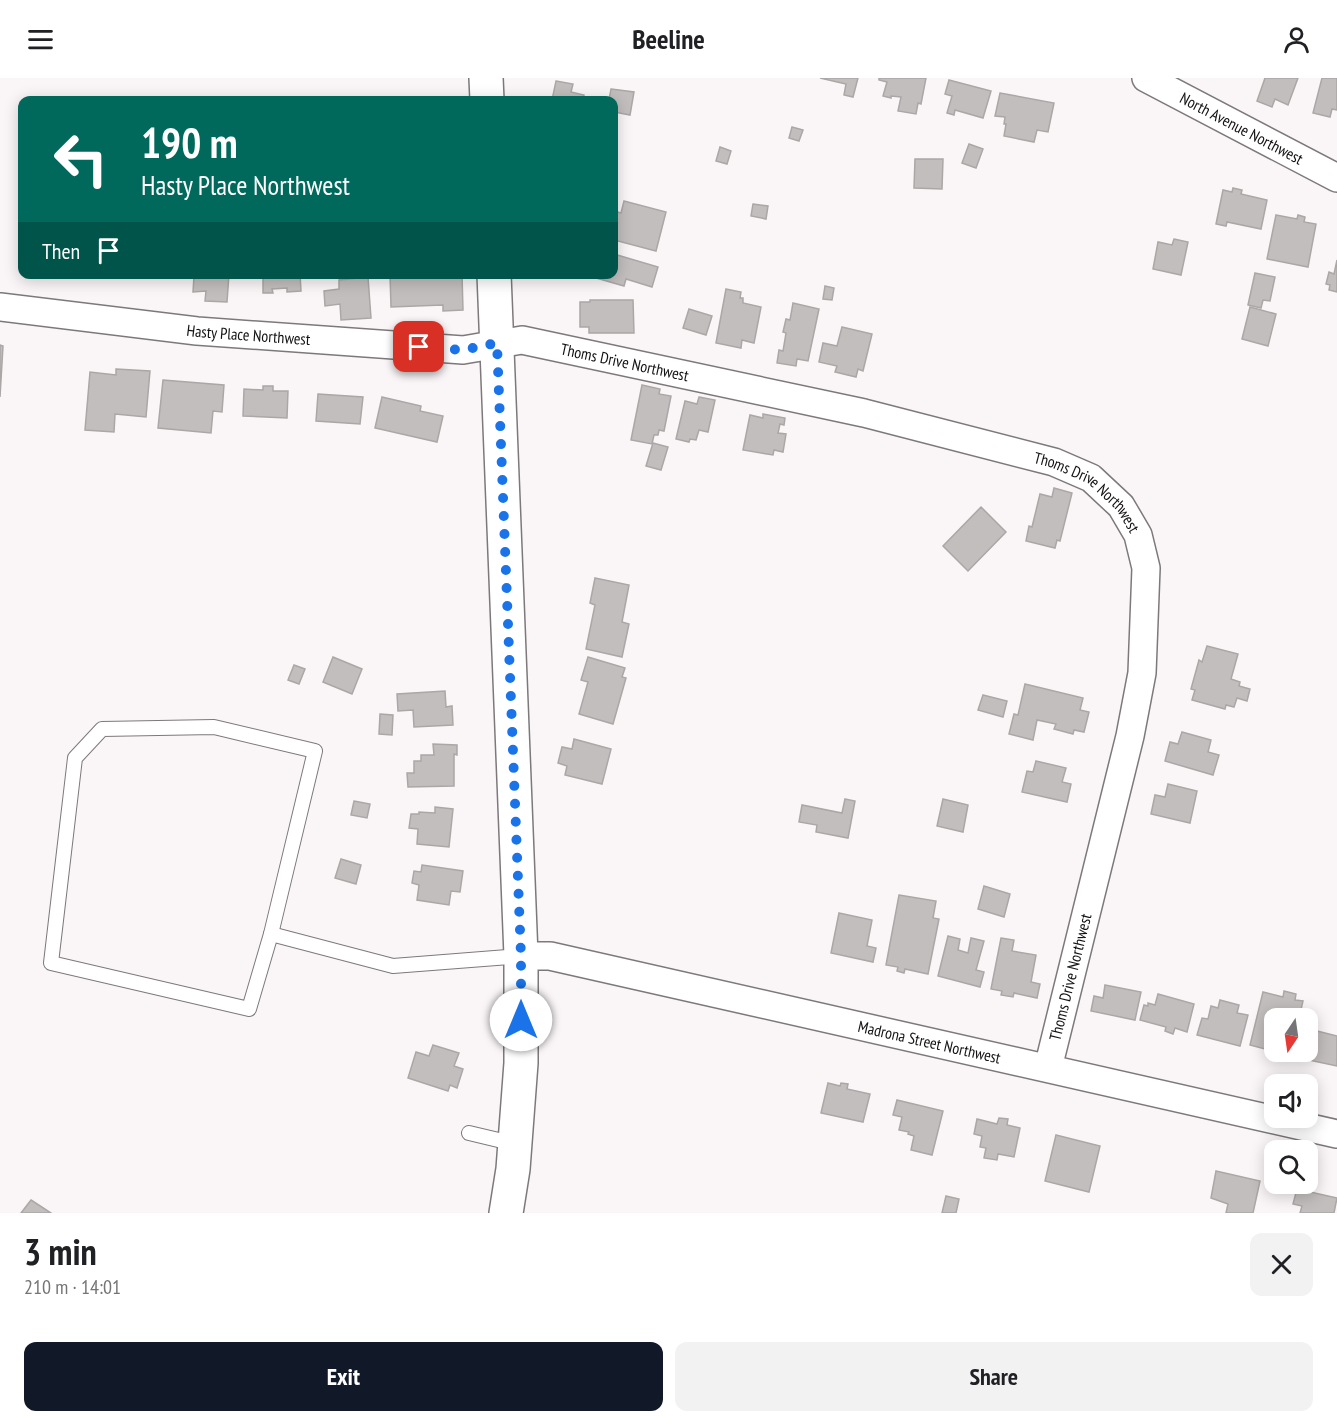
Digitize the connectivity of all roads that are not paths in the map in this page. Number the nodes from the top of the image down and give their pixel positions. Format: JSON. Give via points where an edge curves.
{"nodes":[{"id":1,"x":486,"y":78,"type":"edge"},
{"id":2,"x":1146,"y":78,"type":"edge"},
{"id":3,"x":487,"y":96,"type":"edge"},
{"id":4,"x":1337,"y":178,"type":"edge"},
{"id":5,"x":494,"y":279,"type":"edge"},
{"id":6,"x":0,"y":307,"type":"edge"},
{"id":7,"x":497,"y":343,"type":"junction"},
{"id":8,"x":271,"y":934,"type":"junction"},
{"id":9,"x":521,"y":956,"type":"junction"},
{"id":10,"x":1048,"y":1068,"type":"junction"},
{"id":11,"x":469,"y":1133,"type":"dead end"},
{"id":12,"x":1337,"y":1134,"type":"edge"},
{"id":13,"x":515,"y":1144,"type":"junction"},
{"id":14,"x":506,"y":1213,"type":"edge"}],
"edges":[{"from":1,"to":3,"type":"street"},
{"from":2,"to":4,"type":"street","name":"North Avenue Northwest"},
{"from":5,"to":7,"type":"street"},
{"from":6,"to":7,"type":"street","name":"Hasty Place Northwest","via":[[197,331],[463,350]]},
{"from":7,"to":9,"type":"street"},
{"from":7,"to":10,"type":"street","name":"Thoms Drive Northwest","via":[[522,340],[556,347],[864,413],[1054,462],[1091,478],[1121,506],[1138,535],[1146,568],[1142,673]]},
{"from":8,"to":8,"type":"lane","via":[[315,752],[214,727],[102,729],[75,758],[51,963],[249,1009]]},
{"from":8,"to":9,"type":"lane","via":[[393,966]]},
{"from":9,"to":10,"type":"street","name":"Madrona Street Northwest","via":[[550,956]]},
{"from":9,"to":13,"type":"street","via":[[521,1063]]},
{"from":10,"to":12,"type":"street","name":"Madrona Street Northwest"},
{"from":11,"to":13,"type":"lane"},
{"from":13,"to":14,"type":"street"}]}
